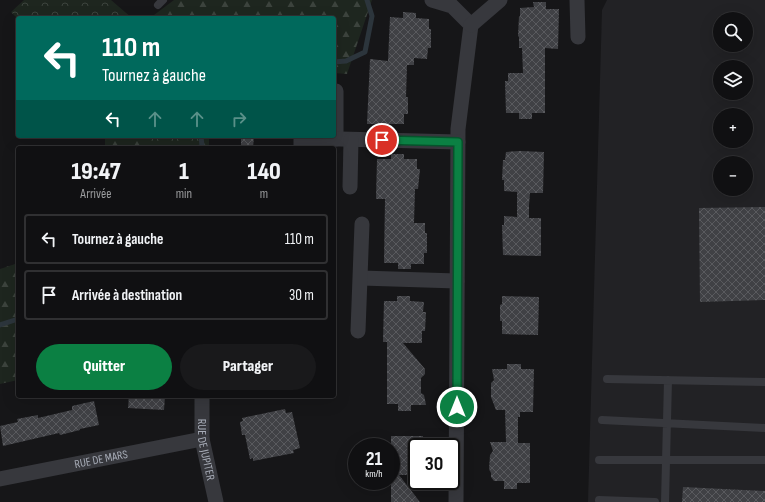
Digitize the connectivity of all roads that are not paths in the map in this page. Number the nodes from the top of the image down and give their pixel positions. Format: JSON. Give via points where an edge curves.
{"nodes":[{"id":1,"x":432,"y":0,"type":"edge"},
{"id":2,"x":500,"y":0,"type":"edge"},
{"id":3,"x":577,"y":0,"type":"edge"},
{"id":4,"x":471,"y":25,"type":"junction"},
{"id":5,"x":578,"y":37,"type":"dead end"},
{"id":6,"x":336,"y":91,"type":"dead end"},
{"id":7,"x":458,"y":136,"type":"junction"},
{"id":8,"x":336,"y":139,"type":"junction"},
{"id":9,"x":351,"y":140,"type":"junction"},
{"id":10,"x":301,"y":141,"type":"edge"},
{"id":11,"x":350,"y":187,"type":"dead end"},
{"id":12,"x":362,"y":224,"type":"dead end"},
{"id":13,"x":360,"y":278,"type":"junction"},
{"id":14,"x":457,"y":281,"type":"junction"},
{"id":15,"x":358,"y":331,"type":"dead end"},
{"id":16,"x":607,"y":379,"type":"dead end"},
{"id":17,"x":668,"y":380,"type":"junction"},
{"id":18,"x":765,"y":382,"type":"edge"},
{"id":19,"x":202,"y":398,"type":"edge"},
{"id":20,"x":602,"y":420,"type":"dead end"},
{"id":21,"x":667,"y":423,"type":"junction"},
{"id":22,"x":765,"y":428,"type":"edge"},
{"id":23,"x":202,"y":439,"type":"junction"},
{"id":24,"x":665,"y":459,"type":"junction"},
{"id":25,"x":599,"y":460,"type":"dead end"},
{"id":26,"x":765,"y":460,"type":"edge"},
{"id":27,"x":0,"y":480,"type":"edge"},
{"id":28,"x":599,"y":500,"type":"dead end"},
{"id":29,"x":216,"y":502,"type":"edge"},
{"id":30,"x":456,"y":502,"type":"edge"},
{"id":31,"x":655,"y":502,"type":"edge"},
{"id":32,"x":665,"y":502,"type":"edge"}],
"edges":[{"from":1,"to":4,"type":"street","via":[[452,6]]},
{"from":2,"to":4,"type":"street"},
{"from":3,"to":5,"type":"street"},
{"from":4,"to":7,"type":"street"},
{"from":6,"to":8,"type":"street"},
{"from":7,"to":9,"type":"street"},
{"from":7,"to":14,"type":"street"},
{"from":8,"to":9,"type":"street"},
{"from":8,"to":10,"type":"street"},
{"from":9,"to":11,"type":"street"},
{"from":12,"to":13,"type":"street"},
{"from":13,"to":14,"type":"street"},
{"from":13,"to":15,"type":"street"},
{"from":14,"to":30,"type":"street"},
{"from":16,"to":17,"type":"lane"},
{"from":17,"to":18,"type":"lane"},
{"from":17,"to":21,"type":"lane"},
{"from":19,"to":23,"type":"street","name":"RUE DE JUPITER"},
{"from":20,"to":21,"type":"lane"},
{"from":21,"to":22,"type":"lane"},
{"from":21,"to":24,"type":"lane"},
{"from":23,"to":27,"type":"street","name":"RUE DE MARS"},
{"from":23,"to":29,"type":"street","name":"RUE DE JUPITER"},
{"from":24,"to":25,"type":"lane"},
{"from":24,"to":26,"type":"lane"},
{"from":24,"to":32,"type":"lane"},
{"from":28,"to":31,"type":"lane"}]}
